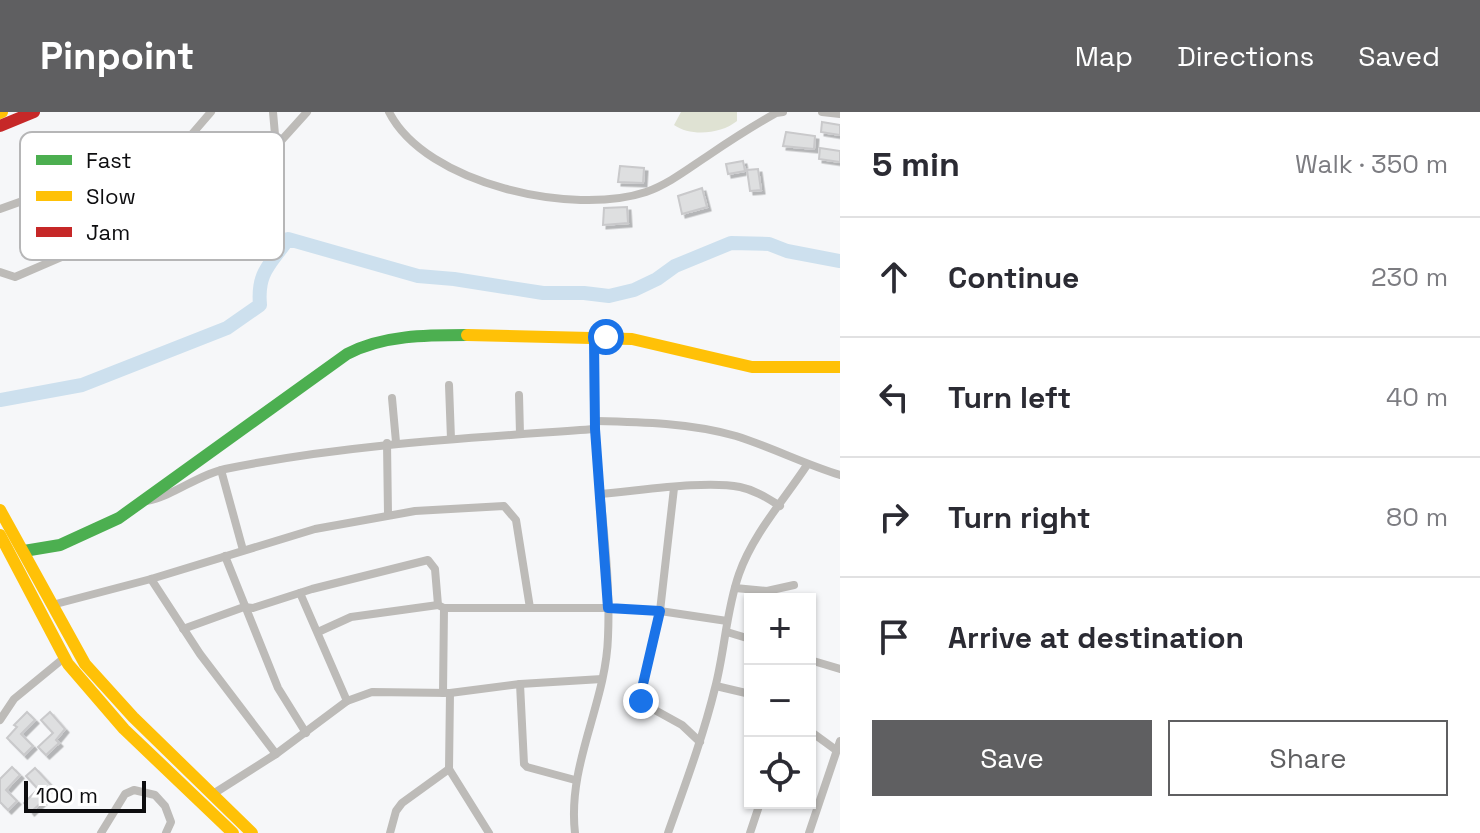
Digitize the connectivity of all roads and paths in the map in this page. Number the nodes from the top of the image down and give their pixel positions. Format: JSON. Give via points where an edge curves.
{"nodes":[{"id":1,"x":34,"y":112,"type":"edge"},
{"id":2,"x":211,"y":112,"type":"edge"},
{"id":3,"x":273,"y":112,"type":"edge"},
{"id":4,"x":307,"y":112,"type":"edge"},
{"id":5,"x":389,"y":112,"type":"edge"},
{"id":6,"x":783,"y":112,"type":"edge"},
{"id":7,"x":822,"y":112,"type":"edge"},
{"id":8,"x":840,"y":114,"type":"edge"},
{"id":9,"x":0,"y":126,"type":"edge"},
{"id":10,"x":194,"y":132,"type":"edge"},
{"id":11,"x":275,"y":132,"type":"edge"},
{"id":12,"x":284,"y":137,"type":"edge"},
{"id":13,"x":20,"y":202,"type":"edge"},
{"id":14,"x":0,"y":209,"type":"edge"},
{"id":15,"x":55,"y":260,"type":"edge"},
{"id":16,"x":0,"y":272,"type":"edge"},
{"id":17,"x":594,"y":339,"type":"junction"},
{"id":18,"x":840,"y":367,"type":"edge"},
{"id":19,"x":449,"y":385,"type":"dead end"},
{"id":20,"x":519,"y":395,"type":"dead end"},
{"id":21,"x":392,"y":398,"type":"dead end"},
{"id":22,"x":595,"y":425,"type":"junction"},
{"id":23,"x":520,"y":434,"type":"junction"},
{"id":24,"x":451,"y":439,"type":"junction"},
{"id":25,"x":391,"y":443,"type":"junction"},
{"id":26,"x":807,"y":465,"type":"junction"},
{"id":27,"x":221,"y":470,"type":"junction"},
{"id":28,"x":840,"y":475,"type":"edge"},
{"id":29,"x":674,"y":488,"type":"junction"},
{"id":30,"x":600,"y":494,"type":"junction"},
{"id":31,"x":146,"y":501,"type":"junction"},
{"id":32,"x":780,"y":506,"type":"junction"},
{"id":33,"x":0,"y":510,"type":"edge"},
{"id":34,"x":388,"y":514,"type":"junction"},
{"id":35,"x":0,"y":535,"type":"edge"},
{"id":36,"x":243,"y":550,"type":"junction"},
{"id":37,"x":225,"y":556,"type":"junction"},
{"id":38,"x":12,"y":557,"type":"edge"},
{"id":39,"x":151,"y":579,"type":"junction"},
{"id":40,"x":794,"y":585,"type":"dead end"},
{"id":41,"x":735,"y":588,"type":"junction"},
{"id":42,"x":300,"y":593,"type":"junction"},
{"id":43,"x":52,"y":605,"type":"junction"},
{"id":44,"x":244,"y":607,"type":"junction"},
{"id":45,"x":441,"y":607,"type":"junction"},
{"id":46,"x":530,"y":608,"type":"junction"},
{"id":47,"x":608,"y":608,"type":"junction"},
{"id":48,"x":660,"y":611,"type":"junction"},
{"id":49,"x":727,"y":621,"type":"junction"},
{"id":50,"x":183,"y":629,"type":"junction"},
{"id":51,"x":318,"y":632,"type":"junction"},
{"id":52,"x":727,"y":632,"type":"junction"},
{"id":53,"x":744,"y":637,"type":"edge"},
{"id":54,"x":79,"y":655,"type":"junction"},
{"id":55,"x":66,"y":661,"type":"junction"},
{"id":56,"x":816,"y":662,"type":"edge"},
{"id":57,"x":840,"y":669,"type":"edge"},
{"id":58,"x":602,"y":679,"type":"junction"},
{"id":59,"x":520,"y":684,"type":"junction"},
{"id":60,"x":716,"y":686,"type":"junction"},
{"id":61,"x":446,"y":693,"type":"junction"},
{"id":62,"x":744,"y":693,"type":"edge"},
{"id":63,"x":347,"y":701,"type":"junction"},
{"id":64,"x":0,"y":720,"type":"edge"},
{"id":65,"x":306,"y":733,"type":"junction"},
{"id":66,"x":816,"y":734,"type":"edge"},
{"id":67,"x":700,"y":742,"type":"junction"},
{"id":68,"x":838,"y":746,"type":"edge"},
{"id":69,"x":276,"y":754,"type":"junction"},
{"id":70,"x":449,"y":769,"type":"junction"},
{"id":71,"x":575,"y":780,"type":"junction"},
{"id":72,"x":213,"y":794,"type":"junction"},
{"id":73,"x":758,"y":809,"type":"edge"},
{"id":74,"x":101,"y":833,"type":"edge"},
{"id":75,"x":166,"y":833,"type":"edge"},
{"id":76,"x":233,"y":833,"type":"edge"},
{"id":77,"x":252,"y":833,"type":"edge"},
{"id":78,"x":390,"y":833,"type":"edge"},
{"id":79,"x":489,"y":833,"type":"edge"},
{"id":80,"x":575,"y":833,"type":"edge"},
{"id":81,"x":663,"y":833,"type":"edge"},
{"id":82,"x":750,"y":833,"type":"edge"},
{"id":83,"x":809,"y":833,"type":"edge"}],
"edges":[{"from":1,"to":9,"type":"street"},
{"from":2,"to":10,"type":"street"},
{"from":3,"to":11,"type":"street"},
{"from":4,"to":12,"type":"street"},
{"from":5,"to":6,"type":"street","via":[[401,131],[446,167],[489,185],[564,200],[626,196],[661,186]]},
{"from":7,"to":8,"type":"street"},
{"from":13,"to":14,"type":"street"},
{"from":15,"to":16,"type":"street","via":[[15,277]]},
{"from":17,"to":18,"type":"street","via":[[632,339],[752,367]]},
{"from":17,"to":22,"type":"street"},
{"from":17,"to":31,"type":"street","via":[[463,335],[366,344]]},
{"from":19,"to":24,"type":"street"},
{"from":20,"to":23,"type":"street"},
{"from":21,"to":25,"type":"street"},
{"from":22,"to":23,"type":"street"},
{"from":22,"to":26,"type":"street","via":[[672,424],[707,430]]},
{"from":22,"to":30,"type":"street"},
{"from":23,"to":24,"type":"street"},
{"from":24,"to":25,"type":"street"},
{"from":25,"to":27,"type":"street"},
{"from":25,"to":34,"type":"street"},
{"from":26,"to":28,"type":"street"},
{"from":26,"to":32,"type":"street"},
{"from":27,"to":31,"type":"street"},
{"from":27,"to":36,"type":"street"},
{"from":29,"to":30,"type":"street"},
{"from":29,"to":32,"type":"street","via":[[740,487]]},
{"from":29,"to":48,"type":"street"},
{"from":30,"to":47,"type":"street"},
{"from":31,"to":38,"type":"street","via":[[60,545]]},
{"from":32,"to":41,"type":"street","via":[[756,539]]},
{"from":33,"to":38,"type":"street"},
{"from":34,"to":36,"type":"street"},
{"from":34,"to":46,"type":"street","via":[[504,506],[516,520]]},
{"from":35,"to":38,"type":"street"},
{"from":36,"to":37,"type":"street"},
{"from":37,"to":39,"type":"street"},
{"from":37,"to":44,"type":"street"},
{"from":38,"to":43,"type":"street"},
{"from":38,"to":55,"type":"street"},
{"from":39,"to":43,"type":"street"},
{"from":39,"to":50,"type":"street"},
{"from":40,"to":41,"type":"street","via":[[767,591]]},
{"from":41,"to":49,"type":"street"},
{"from":42,"to":44,"type":"street"},
{"from":42,"to":45,"type":"street","via":[[423,559],[435,569]]},
{"from":42,"to":51,"type":"street"},
{"from":43,"to":54,"type":"street"},
{"from":44,"to":50,"type":"street"},
{"from":44,"to":65,"type":"street","via":[[278,688]]},
{"from":45,"to":46,"type":"street"},
{"from":45,"to":51,"type":"street","via":[[351,617]]},
{"from":45,"to":61,"type":"street"},
{"from":46,"to":47,"type":"street"},
{"from":47,"to":48,"type":"street"},
{"from":47,"to":58,"type":"street"},
{"from":48,"to":49,"type":"street"},
{"from":48,"to":67,"type":"street","via":[[640,697]]},
{"from":49,"to":52,"type":"street"},
{"from":50,"to":69,"type":"street"},
{"from":51,"to":63,"type":"street"},
{"from":52,"to":53,"type":"street"},
{"from":52,"to":60,"type":"street"},
{"from":54,"to":55,"type":"street"},
{"from":54,"to":72,"type":"street","via":[[133,717]]},
{"from":55,"to":64,"type":"street","via":[[14,699]]},
{"from":55,"to":76,"type":"street","via":[[124,729]]},
{"from":56,"to":57,"type":"street"},
{"from":58,"to":59,"type":"street"},
{"from":58,"to":71,"type":"street"},
{"from":59,"to":61,"type":"street"},
{"from":59,"to":71,"type":"street","via":[[524,764]]},
{"from":60,"to":62,"type":"street"},
{"from":60,"to":67,"type":"street"},
{"from":61,"to":63,"type":"street","via":[[386,691]]},
{"from":61,"to":70,"type":"street"},
{"from":63,"to":65,"type":"street"},
{"from":65,"to":69,"type":"street"},
{"from":66,"to":68,"type":"street"},
{"from":67,"to":81,"type":"street"},
{"from":68,"to":83,"type":"street"},
{"from":69,"to":72,"type":"street"},
{"from":70,"to":78,"type":"street","via":[[402,803]]},
{"from":70,"to":79,"type":"street"},
{"from":71,"to":80,"type":"street"},
{"from":72,"to":77,"type":"street"},
{"from":73,"to":82,"type":"street"},
{"from":74,"to":75,"type":"street","via":[[125,794],[134,790],[155,795],[165,806],[171,822]]}]}
